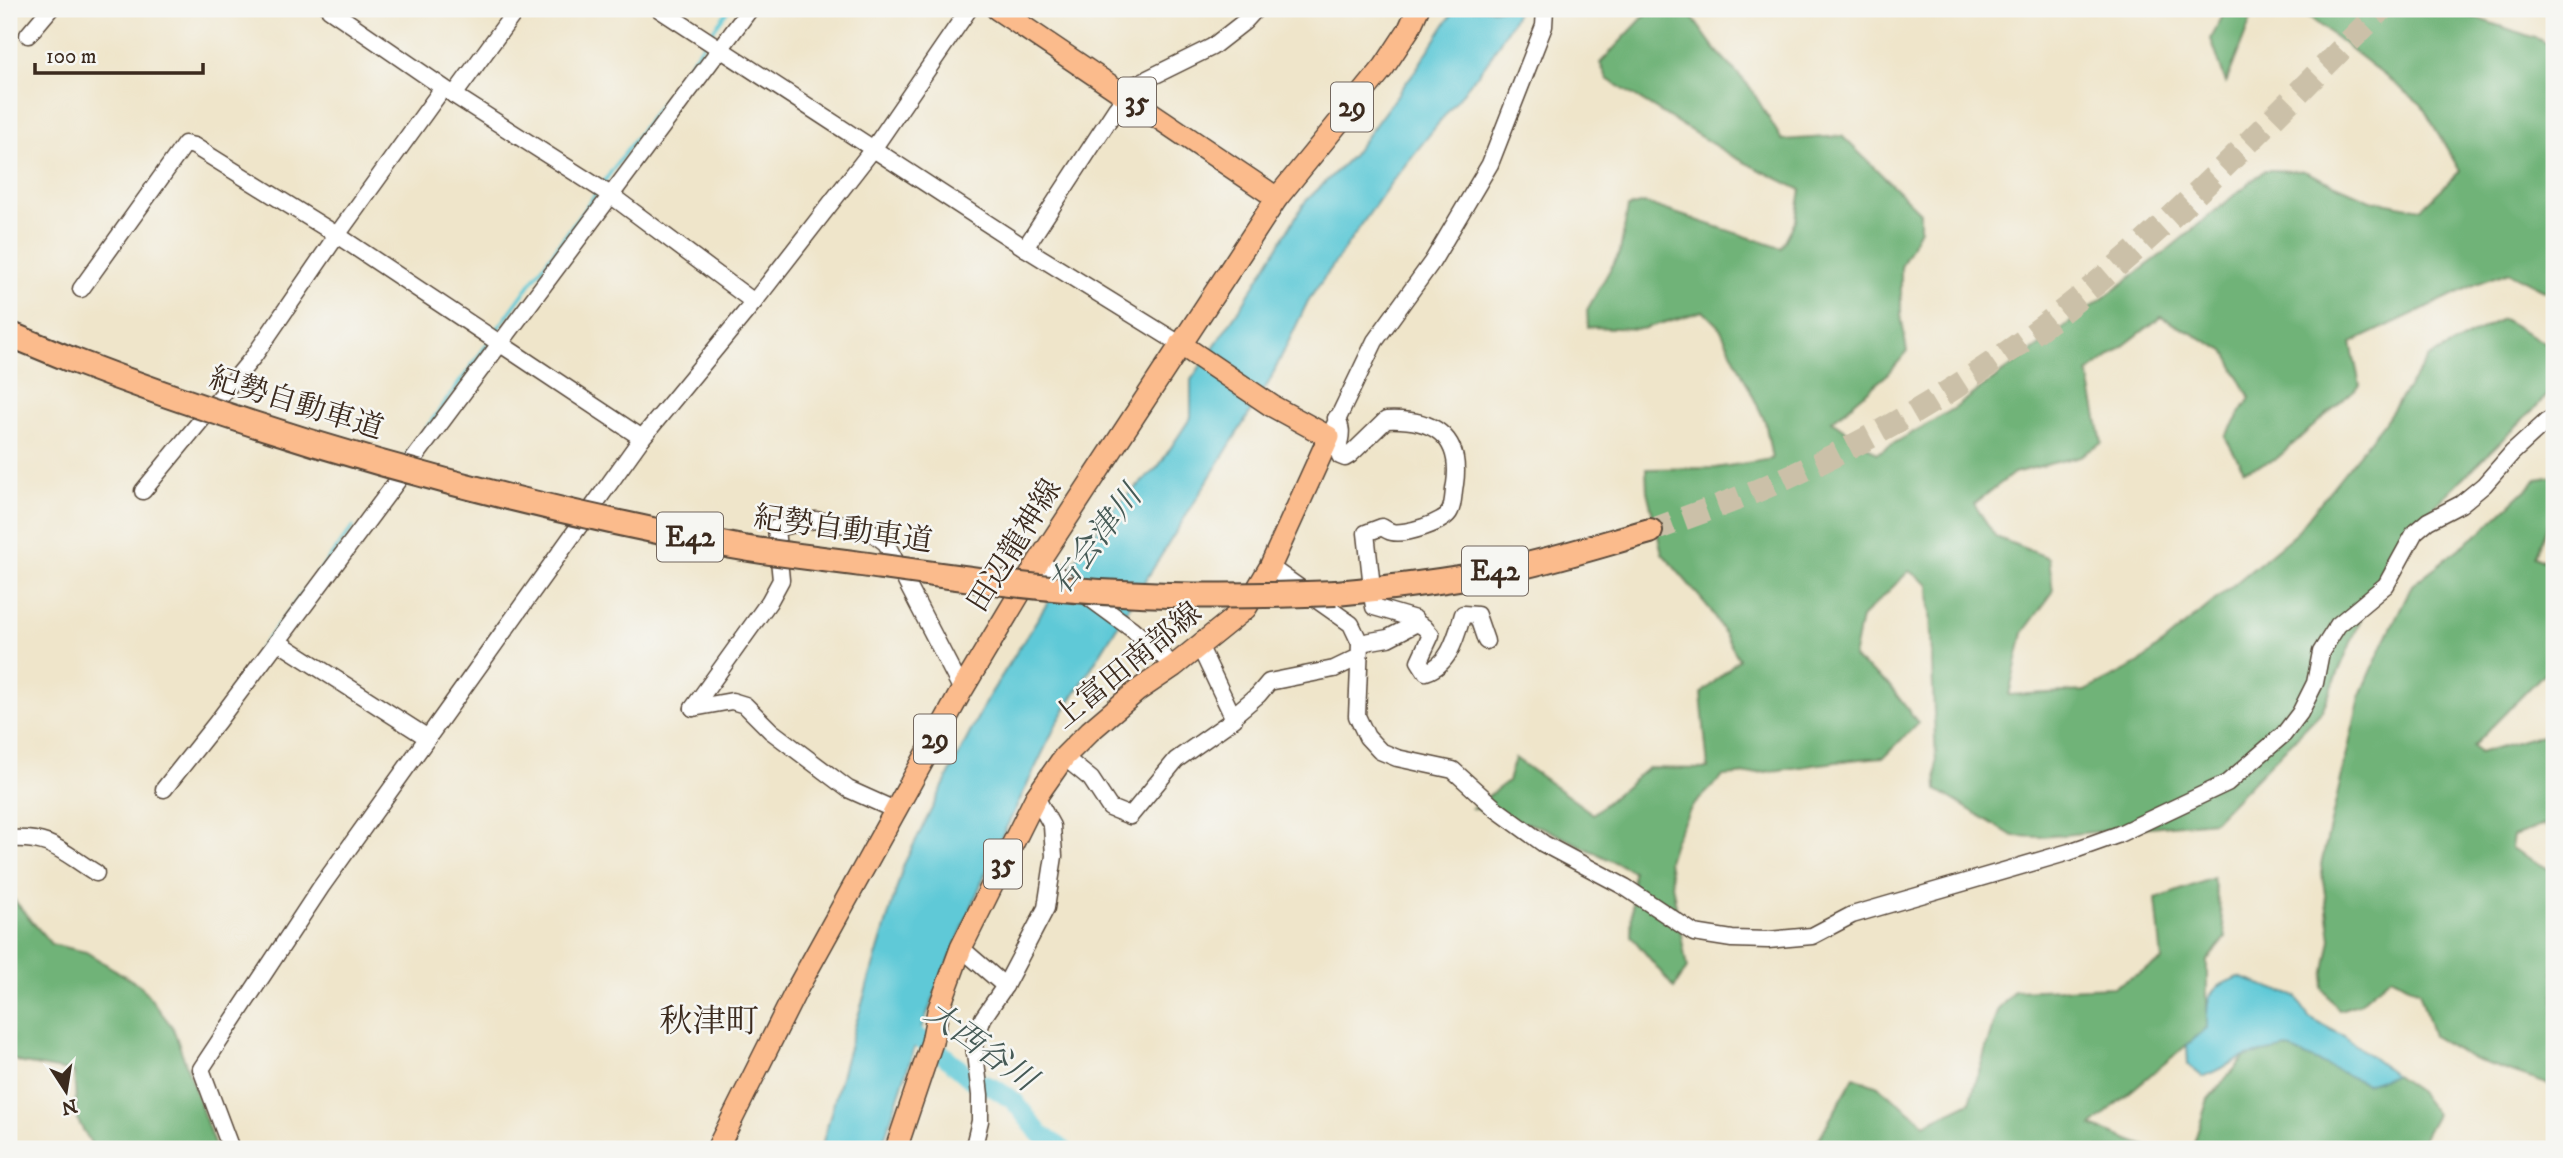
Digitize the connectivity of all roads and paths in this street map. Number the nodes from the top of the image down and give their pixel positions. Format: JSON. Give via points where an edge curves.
{"nodes":[{"id":1,"x":50,"y":9,"type":"edge"},
{"id":2,"x":329,"y":9,"type":"edge"},
{"id":3,"x":517,"y":9,"type":"edge"},
{"id":4,"x":659,"y":9,"type":"edge"},
{"id":5,"x":750,"y":9,"type":"edge"},
{"id":6,"x":969,"y":9,"type":"edge"},
{"id":7,"x":996,"y":9,"type":"edge"},
{"id":8,"x":1256,"y":9,"type":"edge"},
{"id":9,"x":1418,"y":9,"type":"edge"},
{"id":10,"x":1545,"y":9,"type":"edge"},
{"id":11,"x":28,"y":35,"type":"dead end"},
{"id":12,"x":722,"y":50,"type":"junction"},
{"id":13,"x":449,"y":91,"type":"junction"},
{"id":14,"x":1128,"y":96,"type":"junction"},
{"id":15,"x":873,"y":149,"type":"junction"},
{"id":16,"x":612,"y":196,"type":"junction"},
{"id":17,"x":1277,"y":198,"type":"junction"},
{"id":18,"x":337,"y":235,"type":"junction"},
{"id":19,"x":1025,"y":248,"type":"junction"},
{"id":20,"x":81,"y":289,"type":"dead end"},
{"id":21,"x":754,"y":302,"type":"junction"},
{"id":22,"x":9,"y":334,"type":"edge"},
{"id":23,"x":501,"y":344,"type":"junction"},
{"id":24,"x":1185,"y":347,"type":"junction"},
{"id":25,"x":2554,"y":418,"type":"edge"},
{"id":26,"x":1333,"y":428,"type":"junction"},
{"id":27,"x":642,"y":439,"type":"junction"},
{"id":28,"x":143,"y":491,"type":"dead end"},
{"id":29,"x":1650,"y":531,"type":"tunnel mouth"},
{"id":30,"x":1039,"y":561,"type":"junction"},
{"id":31,"x":1270,"y":567,"type":"junction"},
{"id":32,"x":1371,"y":578,"type":"dead end"},
{"id":33,"x":1373,"y":601,"type":"dead end"},
{"id":34,"x":1417,"y":624,"type":"junction"},
{"id":35,"x":1486,"y":641,"type":"dead end"},
{"id":36,"x":278,"y":642,"type":"junction"},
{"id":37,"x":1199,"y":645,"type":"junction"},
{"id":38,"x":1359,"y":650,"type":"junction"},
{"id":39,"x":1174,"y":666,"type":"junction"},
{"id":40,"x":962,"y":690,"type":"junction"},
{"id":41,"x":1233,"y":716,"type":"junction"},
{"id":42,"x":428,"y":738,"type":"junction"},
{"id":43,"x":1064,"y":758,"type":"junction"},
{"id":44,"x":164,"y":789,"type":"dead end"},
{"id":45,"x":1036,"y":797,"type":"junction"},
{"id":46,"x":897,"y":811,"type":"junction"},
{"id":47,"x":9,"y":839,"type":"edge"},
{"id":48,"x":96,"y":873,"type":"dead end"},
{"id":49,"x":961,"y":948,"type":"junction"},
{"id":50,"x":1005,"y":986,"type":"junction"},
{"id":51,"x":231,"y":1149,"type":"edge"},
{"id":52,"x":717,"y":1149,"type":"edge"},
{"id":53,"x":896,"y":1149,"type":"edge"},
{"id":54,"x":975,"y":1149,"type":"edge"}],
"edges":[{"from":1,"to":11,"type":"street"},
{"from":2,"to":13,"type":"street"},
{"from":3,"to":13,"type":"street"},
{"from":4,"to":12,"type":"street"},
{"from":5,"to":12,"type":"street"},
{"from":6,"to":15,"type":"street"},
{"from":7,"to":14,"type":"main road","number":"35"},
{"from":8,"to":14,"type":"street","via":[[1212,47],[1135,85]]},
{"from":9,"to":17,"type":"main road","name":"田辺龍神線","number":"29","via":[[1384,67]]},
{"from":10,"to":26,"type":"street","via":[[1544,26],[1490,164],[1432,261],[1376,341]]},
{"from":12,"to":15,"type":"street"},
{"from":12,"to":16,"type":"street"},
{"from":13,"to":16,"type":"street"},
{"from":13,"to":18,"type":"street"},
{"from":14,"to":17,"type":"main road","number":"35"},
{"from":14,"to":19,"type":"street"},
{"from":15,"to":19,"type":"street"},
{"from":15,"to":21,"type":"street"},
{"from":16,"to":21,"type":"street"},
{"from":16,"to":23,"type":"street"},
{"from":17,"to":24,"type":"main road","name":"田辺龍神線","number":"29"},
{"from":18,"to":20,"type":"street","via":[[185,144]]},
{"from":18,"to":23,"type":"street"},
{"from":18,"to":28,"type":"street","via":[[254,356]]},
{"from":19,"to":24,"type":"street"},
{"from":21,"to":27,"type":"street"},
{"from":22,"to":29,"type":"highway","name":"紀勢自動車道","number":"E42","bridge":true,"via":[[171,397],[392,467],[528,503],[734,546],[968,579],[1199,596],[1336,593],[1502,570]]},
{"from":23,"to":27,"type":"street"},
{"from":23,"to":36,"type":"street"},
{"from":24,"to":26,"type":"main road","via":[[1272,407]]},
{"from":24,"to":30,"type":"main road","name":"田辺龍神線","number":"29"},
{"from":25,"to":38,"type":"street","via":[[2461,504],[2415,532],[2386,585],[2338,625],[2321,653],[2315,683],[2300,713],[2284,734],[2227,783],[2116,835],[1852,915],[1812,936],[1768,940],[1694,933],[1625,887],[1544,844],[1453,770],[1380,751],[1357,716]]},
{"from":26,"to":31,"type":"main road","name":"上富田南部線","number":"35"},
{"from":26,"to":32,"type":"street","via":[[1342,426],[1338,452],[1345,458],[1386,421],[1423,422],[1448,439],[1456,459],[1450,512],[1442,520],[1393,533],[1382,527],[1366,533]]},
{"from":27,"to":42,"type":"street"},
{"from":30,"to":39,"type":"street","bridge":true},
{"from":30,"to":40,"type":"main road","name":"田辺龍神線","number":"29"},
{"from":31,"to":37,"type":"main road","name":"上富田南部線","number":"35","via":[[1246,608]]},
{"from":31,"to":38,"type":"street","via":[[1351,624]]},
{"from":33,"to":34,"type":"street","via":[[1374,607],[1415,619]]},
{"from":34,"to":35,"type":"street","via":[[1431,635],[1419,661],[1426,672],[1437,668],[1453,647],[1462,614],[1477,615]]},
{"from":34,"to":38,"type":"street"},
{"from":36,"to":42,"type":"street"},
{"from":36,"to":44,"type":"street"},
{"from":37,"to":39,"type":"main road","name":"上富田南部線","number":"35"},
{"from":37,"to":41,"type":"street"},
{"from":38,"to":41,"type":"street","via":[[1334,669],[1269,682]]},
{"from":39,"to":43,"type":"main road","name":"上富田南部線","number":"35","via":[[1137,691]]},
{"from":40,"to":46,"type":"main road","name":"田辺龍神線","number":"29"},
{"from":40,"to":46,"type":"street","via":[[886,543],[866,528],[815,520],[776,528],[781,580],[693,708],[732,701],[745,705],[771,731],[848,789]]},
{"from":41,"to":43,"type":"street","via":[[1176,760],[1130,816],[1110,808],[1091,779]]},
{"from":42,"to":51,"type":"street","via":[[321,887],[201,1069]]},
{"from":43,"to":45,"type":"main road","name":"上富田南部線","number":"35"},
{"from":45,"to":49,"type":"main road","name":"上富田南部線","number":"35"},
{"from":45,"to":50,"type":"street","via":[[1052,826],[1054,856],[1046,908]]},
{"from":46,"to":52,"type":"main road","name":"田辺龍神線","number":"29","via":[[798,987]]},
{"from":47,"to":48,"type":"street","via":[[48,842]]},
{"from":49,"to":50,"type":"street"},
{"from":49,"to":53,"type":"main road","name":"上富田南部線","number":"35"},
{"from":50,"to":54,"type":"street","via":[[983,1018],[974,1045],[980,1095]]}]}
